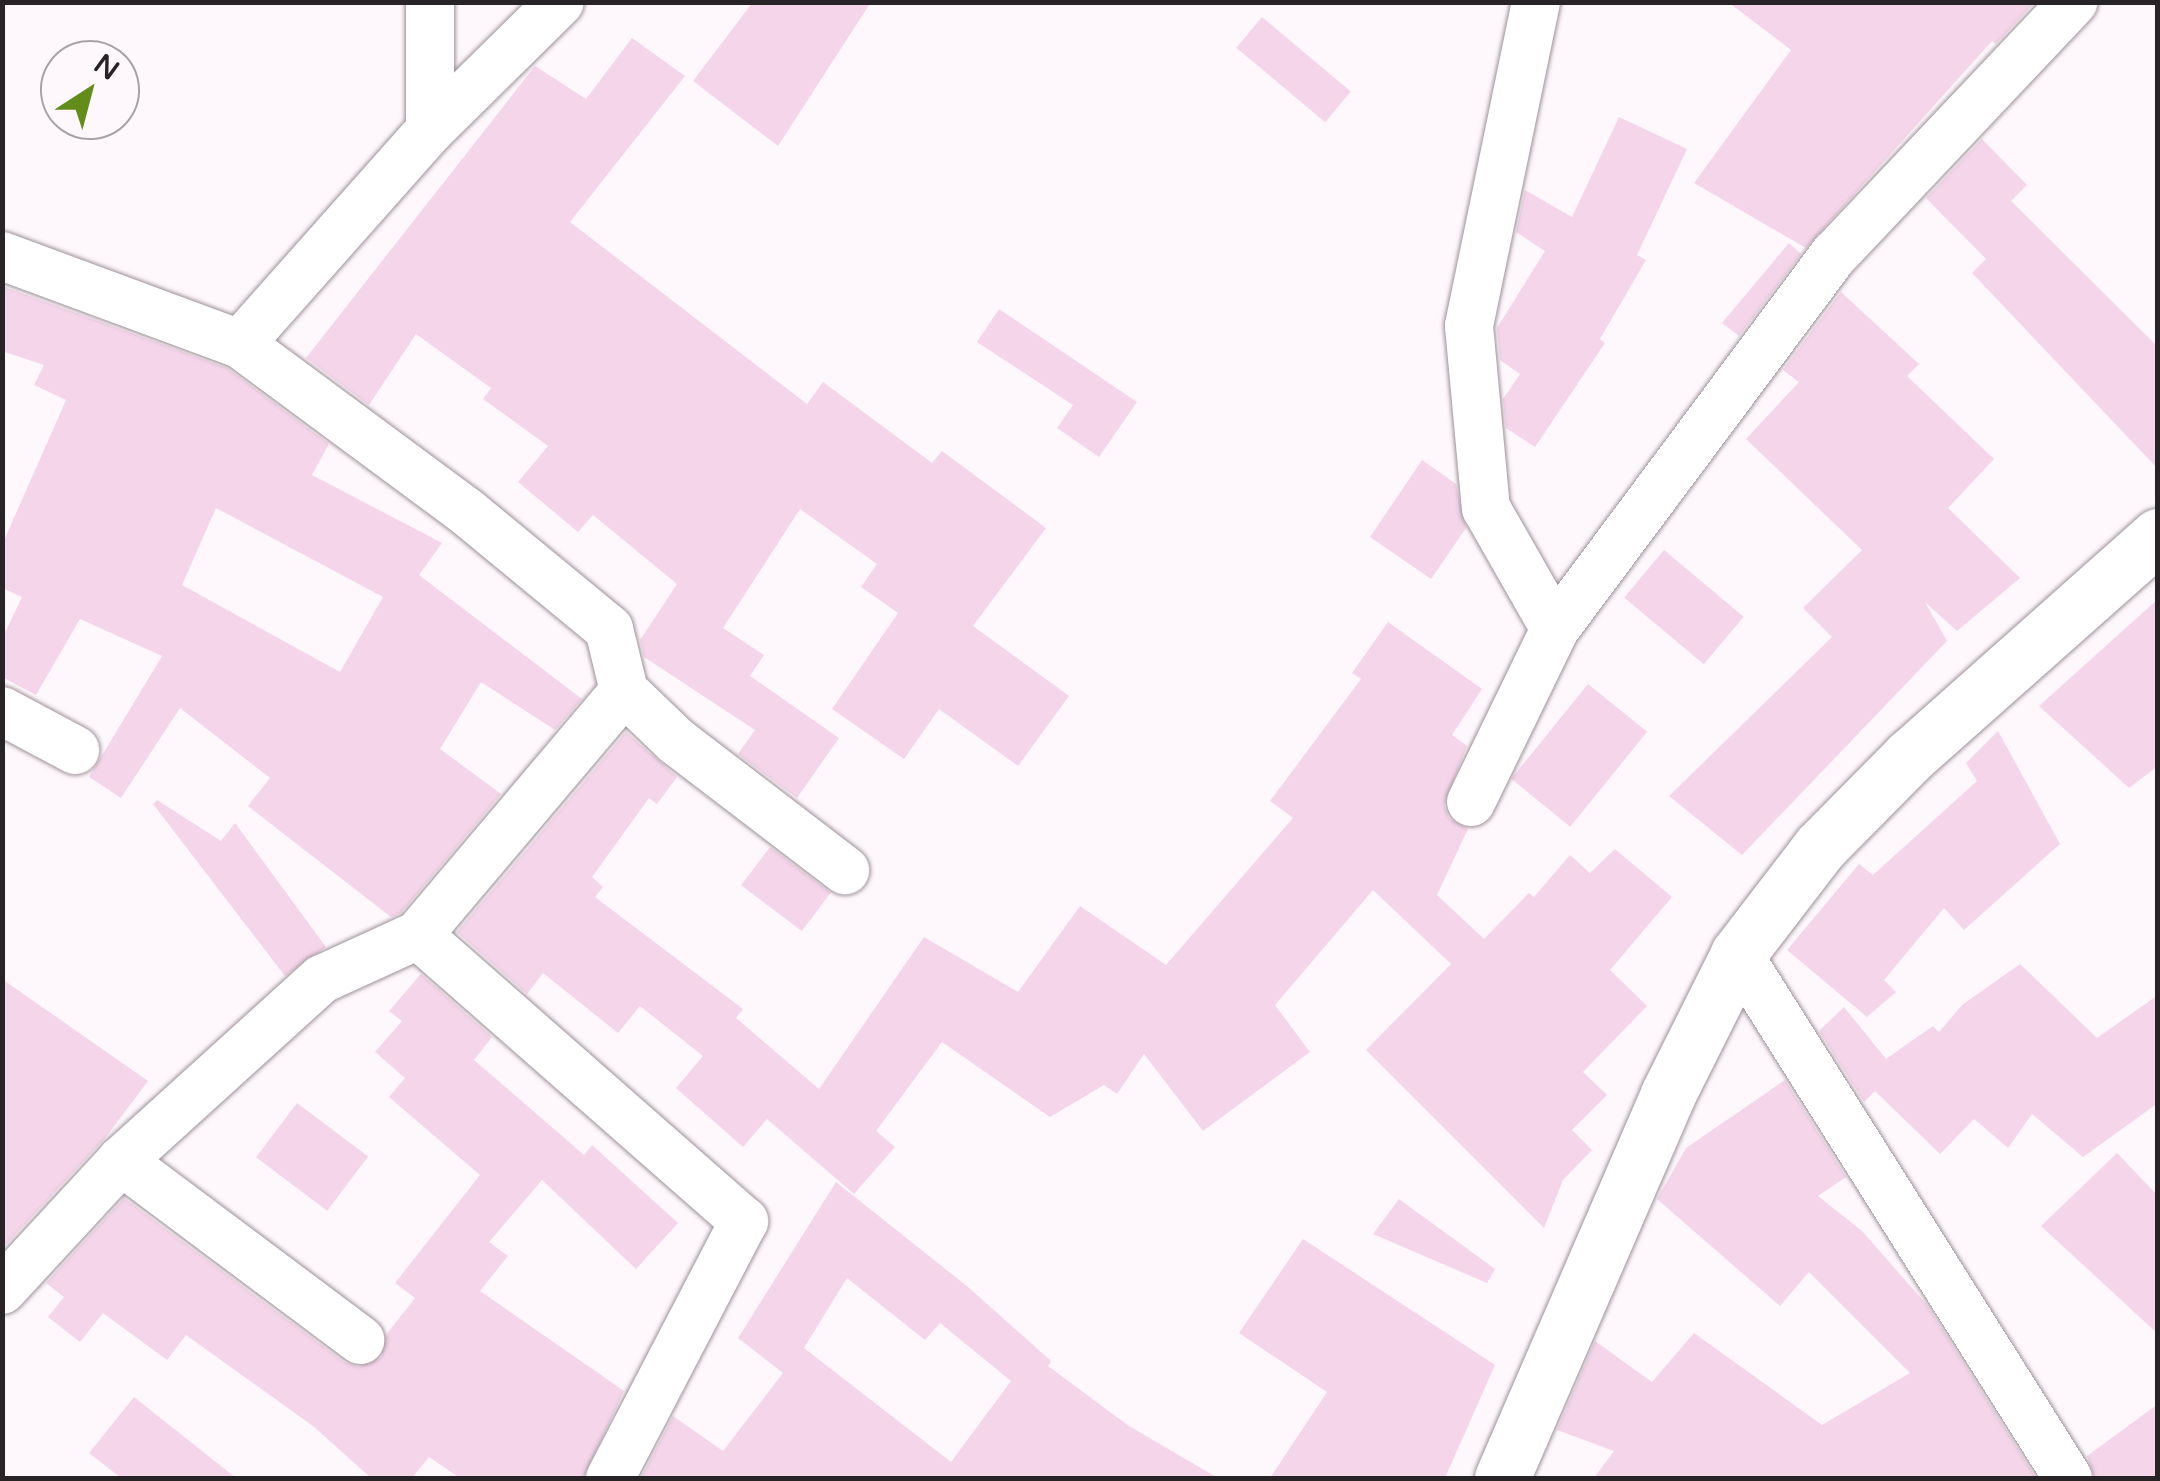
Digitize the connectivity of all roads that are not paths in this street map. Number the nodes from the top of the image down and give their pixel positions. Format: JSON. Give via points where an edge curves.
{"nodes":[{"id":1,"x":430,"y":2,"type":"edge"},
{"id":2,"x":560,"y":2,"type":"edge"},
{"id":3,"x":1536,"y":2,"type":"edge"},
{"id":4,"x":2073,"y":2,"type":"edge"},
{"id":5,"x":430,"y":130,"type":"junction"},
{"id":6,"x":2,"y":256,"type":"edge"},
{"id":7,"x":240,"y":344,"type":"junction"},
{"id":8,"x":2157,"y":539,"type":"edge"},
{"id":9,"x":1555,"y":628,"type":"junction"},
{"id":10,"x":624,"y":691,"type":"junction"},
{"id":11,"x":2,"y":711,"type":"edge"},
{"id":12,"x":75,"y":750,"type":"dead end"},
{"id":13,"x":1471,"y":802,"type":"dead end"},
{"id":14,"x":845,"y":870,"type":"dead end"},
{"id":15,"x":418,"y":935,"type":"junction"},
{"id":16,"x":1738,"y":954,"type":"junction"},
{"id":17,"x":121,"y":1161,"type":"junction"},
{"id":18,"x":2,"y":1290,"type":"edge"},
{"id":19,"x":360,"y":1340,"type":"dead end"},
{"id":20,"x":610,"y":1478,"type":"edge"},
{"id":21,"x":1502,"y":1478,"type":"edge"},
{"id":22,"x":2068,"y":1478,"type":"edge"}],
"edges":[{"from":1,"to":5,"type":"street"},
{"from":2,"to":5,"type":"street"},
{"from":3,"to":9,"type":"street","via":[[1469,326],[1486,508]]},
{"from":4,"to":9,"type":"street","via":[[1834,254]]},
{"from":5,"to":7,"type":"street"},
{"from":6,"to":7,"type":"street"},
{"from":7,"to":10,"type":"street","via":[[467,512],[609,629]]},
{"from":8,"to":16,"type":"main road","via":[[1909,757],[1820,847]]},
{"from":9,"to":13,"type":"street"},
{"from":10,"to":14,"type":"street","via":[[676,741]]},
{"from":10,"to":15,"type":"street"},
{"from":11,"to":12,"type":"street"},
{"from":15,"to":17,"type":"street","via":[[322,979]]},
{"from":15,"to":20,"type":"street","via":[[744,1220]]},
{"from":16,"to":21,"type":"main road","via":[[1668,1094]]},
{"from":16,"to":22,"type":"street"},
{"from":17,"to":18,"type":"street"},
{"from":17,"to":19,"type":"street"}]}
